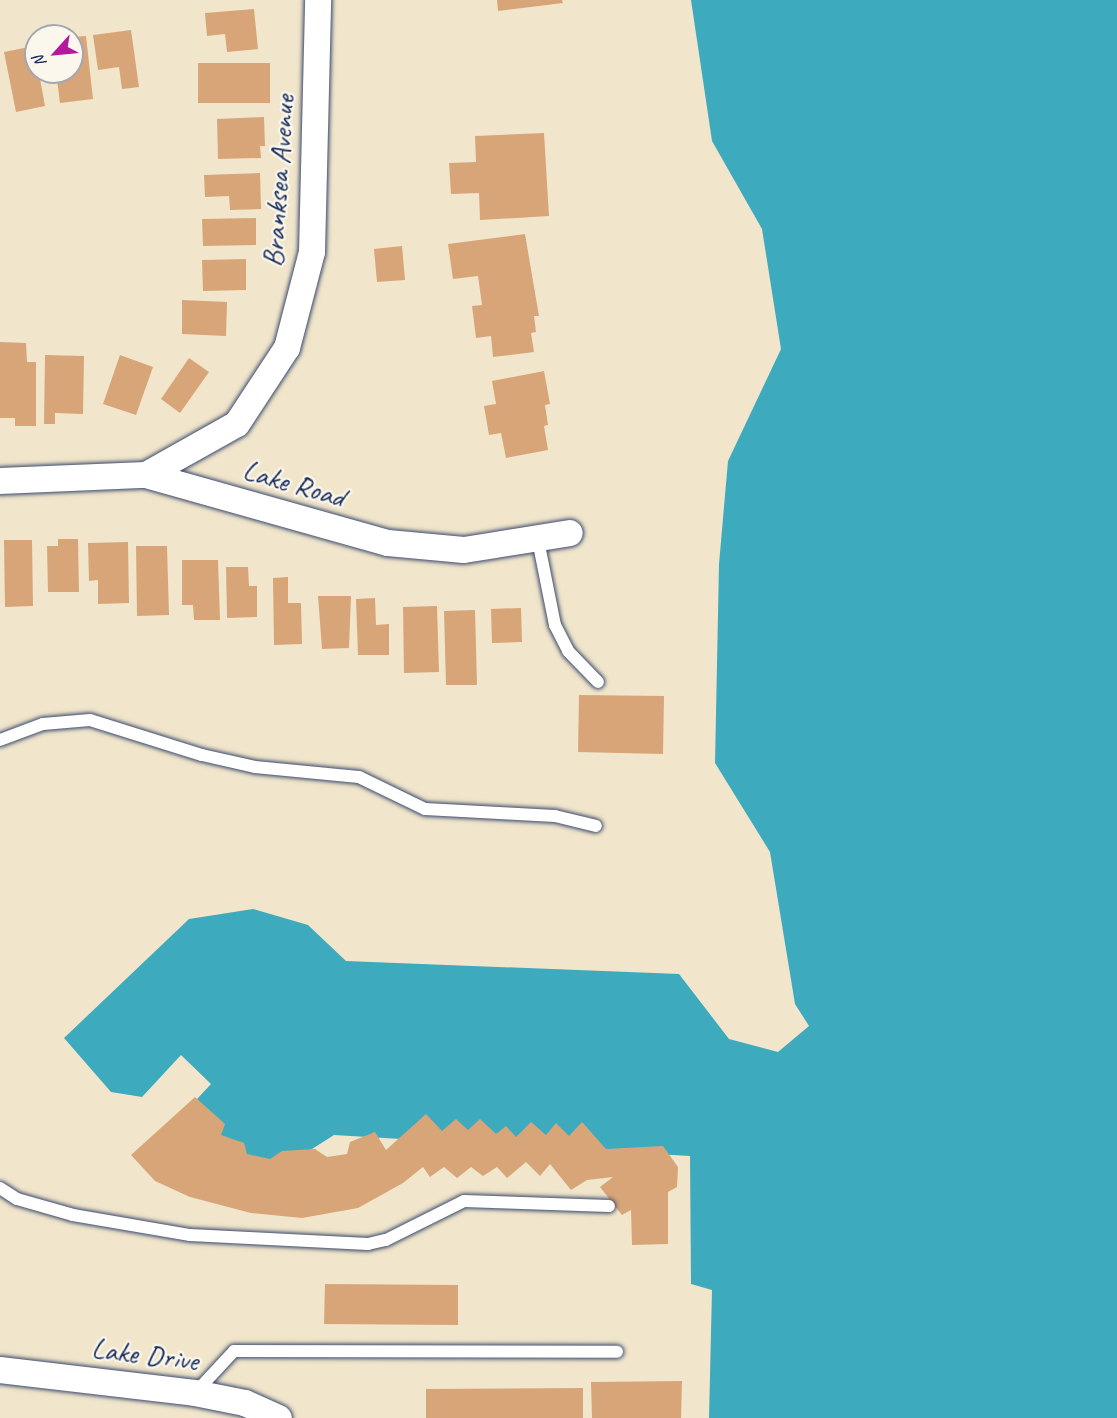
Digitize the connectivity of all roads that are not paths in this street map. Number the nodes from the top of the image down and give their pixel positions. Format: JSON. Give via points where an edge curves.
{"nodes":[{"id":1,"x":318,"y":0,"type":"edge"},
{"id":2,"x":146,"y":475,"type":"junction"},
{"id":3,"x":0,"y":481,"type":"edge"},
{"id":4,"x":570,"y":533,"type":"dead end"},
{"id":5,"x":538,"y":540,"type":"junction"},
{"id":6,"x":598,"y":682,"type":"dead end"},
{"id":7,"x":0,"y":740,"type":"edge"},
{"id":8,"x":596,"y":826,"type":"dead end"},
{"id":9,"x":0,"y":1188,"type":"edge"},
{"id":10,"x":609,"y":1206,"type":"dead end"},
{"id":11,"x":617,"y":1352,"type":"dead end"},
{"id":12,"x":0,"y":1370,"type":"edge"},
{"id":13,"x":195,"y":1393,"type":"junction"},
{"id":14,"x":279,"y":1418,"type":"edge"}],
"edges":[{"from":1,"to":2,"type":"street","name":"Branksea Avenue","via":[[312,252],[288,348],[237,424]]},
{"from":2,"to":3,"type":"street","name":"Lake Road"},
{"from":2,"to":5,"type":"street","name":"Lake Road","via":[[388,543],[464,550]]},
{"from":4,"to":5,"type":"street","name":"Lake Road"},
{"from":5,"to":6,"type":"lane","via":[[555,625],[568,651]]},
{"from":7,"to":8,"type":"lane","via":[[43,724],[90,720],[244,765],[359,777],[425,809],[555,816]]},
{"from":9,"to":10,"type":"lane","via":[[17,1199],[73,1215],[190,1235],[368,1244],[387,1240],[464,1201]]},
{"from":11,"to":13,"type":"lane","via":[[234,1351]]},
{"from":12,"to":13,"type":"street","name":"Lake Drive"},
{"from":13,"to":14,"type":"street","name":"Lake Drive","via":[[245,1403]]}]}
